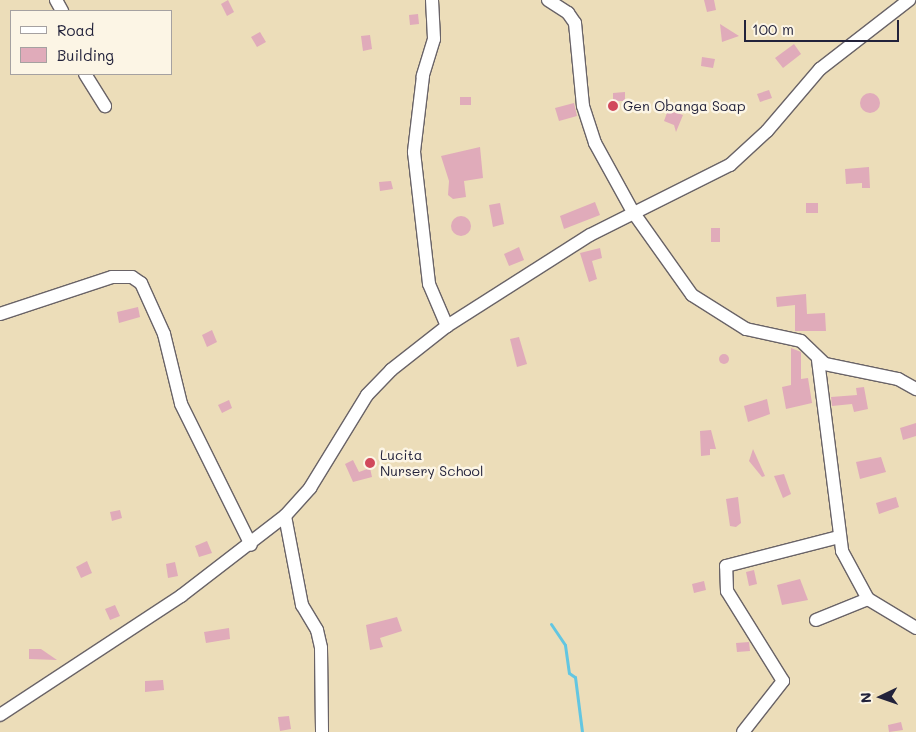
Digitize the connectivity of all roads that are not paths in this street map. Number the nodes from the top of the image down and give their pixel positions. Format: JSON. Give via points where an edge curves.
{"nodes":[{"id":1,"x":432,"y":0,"type":"edge"},
{"id":2,"x":548,"y":0,"type":"edge"},
{"id":3,"x":909,"y":0,"type":"edge"},
{"id":4,"x":87,"y":75,"type":"edge"},
{"id":5,"x":105,"y":106,"type":"dead end"},
{"id":6,"x":633,"y":212,"type":"junction"},
{"id":7,"x":0,"y":314,"type":"edge"},
{"id":8,"x":447,"y":326,"type":"junction"},
{"id":9,"x":818,"y":360,"type":"junction"},
{"id":10,"x":916,"y":389,"type":"edge"},
{"id":11,"x":285,"y":516,"type":"junction"},
{"id":12,"x":839,"y":537,"type":"junction"},
{"id":13,"x":251,"y":545,"type":"junction"},
{"id":14,"x":868,"y":600,"type":"junction"},
{"id":15,"x":816,"y":620,"type":"dead end"},
{"id":16,"x":916,"y":628,"type":"edge"},
{"id":17,"x":0,"y":715,"type":"edge"},
{"id":18,"x":322,"y":732,"type":"edge"},
{"id":19,"x":743,"y":732,"type":"edge"}],
"edges":[{"from":1,"to":8,"type":"street","via":[[434,40],[423,76],[414,152],[429,284]]},
{"from":2,"to":6,"type":"street","via":[[568,13],[575,23],[587,124]]},
{"from":3,"to":6,"type":"street","via":[[820,69],[741,157],[707,179]]},
{"from":4,"to":5,"type":"street"},
{"from":6,"to":8,"type":"street"},
{"from":6,"to":9,"type":"street","via":[[673,272],[706,307],[754,332],[802,341]]},
{"from":7,"to":13,"type":"street","via":[[112,277],[132,277],[141,283],[164,334],[181,404]]},
{"from":8,"to":11,"type":"street","via":[[379,381],[310,488]]},
{"from":9,"to":10,"type":"street","via":[[898,378]]},
{"from":9,"to":12,"type":"street"},
{"from":11,"to":13,"type":"street"},
{"from":11,"to":18,"type":"street","via":[[302,605],[317,630],[321,648]]},
{"from":12,"to":14,"type":"street"},
{"from":12,"to":19,"type":"street","via":[[726,566],[727,591],[783,681]]},
{"from":13,"to":17,"type":"street"},
{"from":14,"to":15,"type":"street"},
{"from":14,"to":16,"type":"street"}]}
